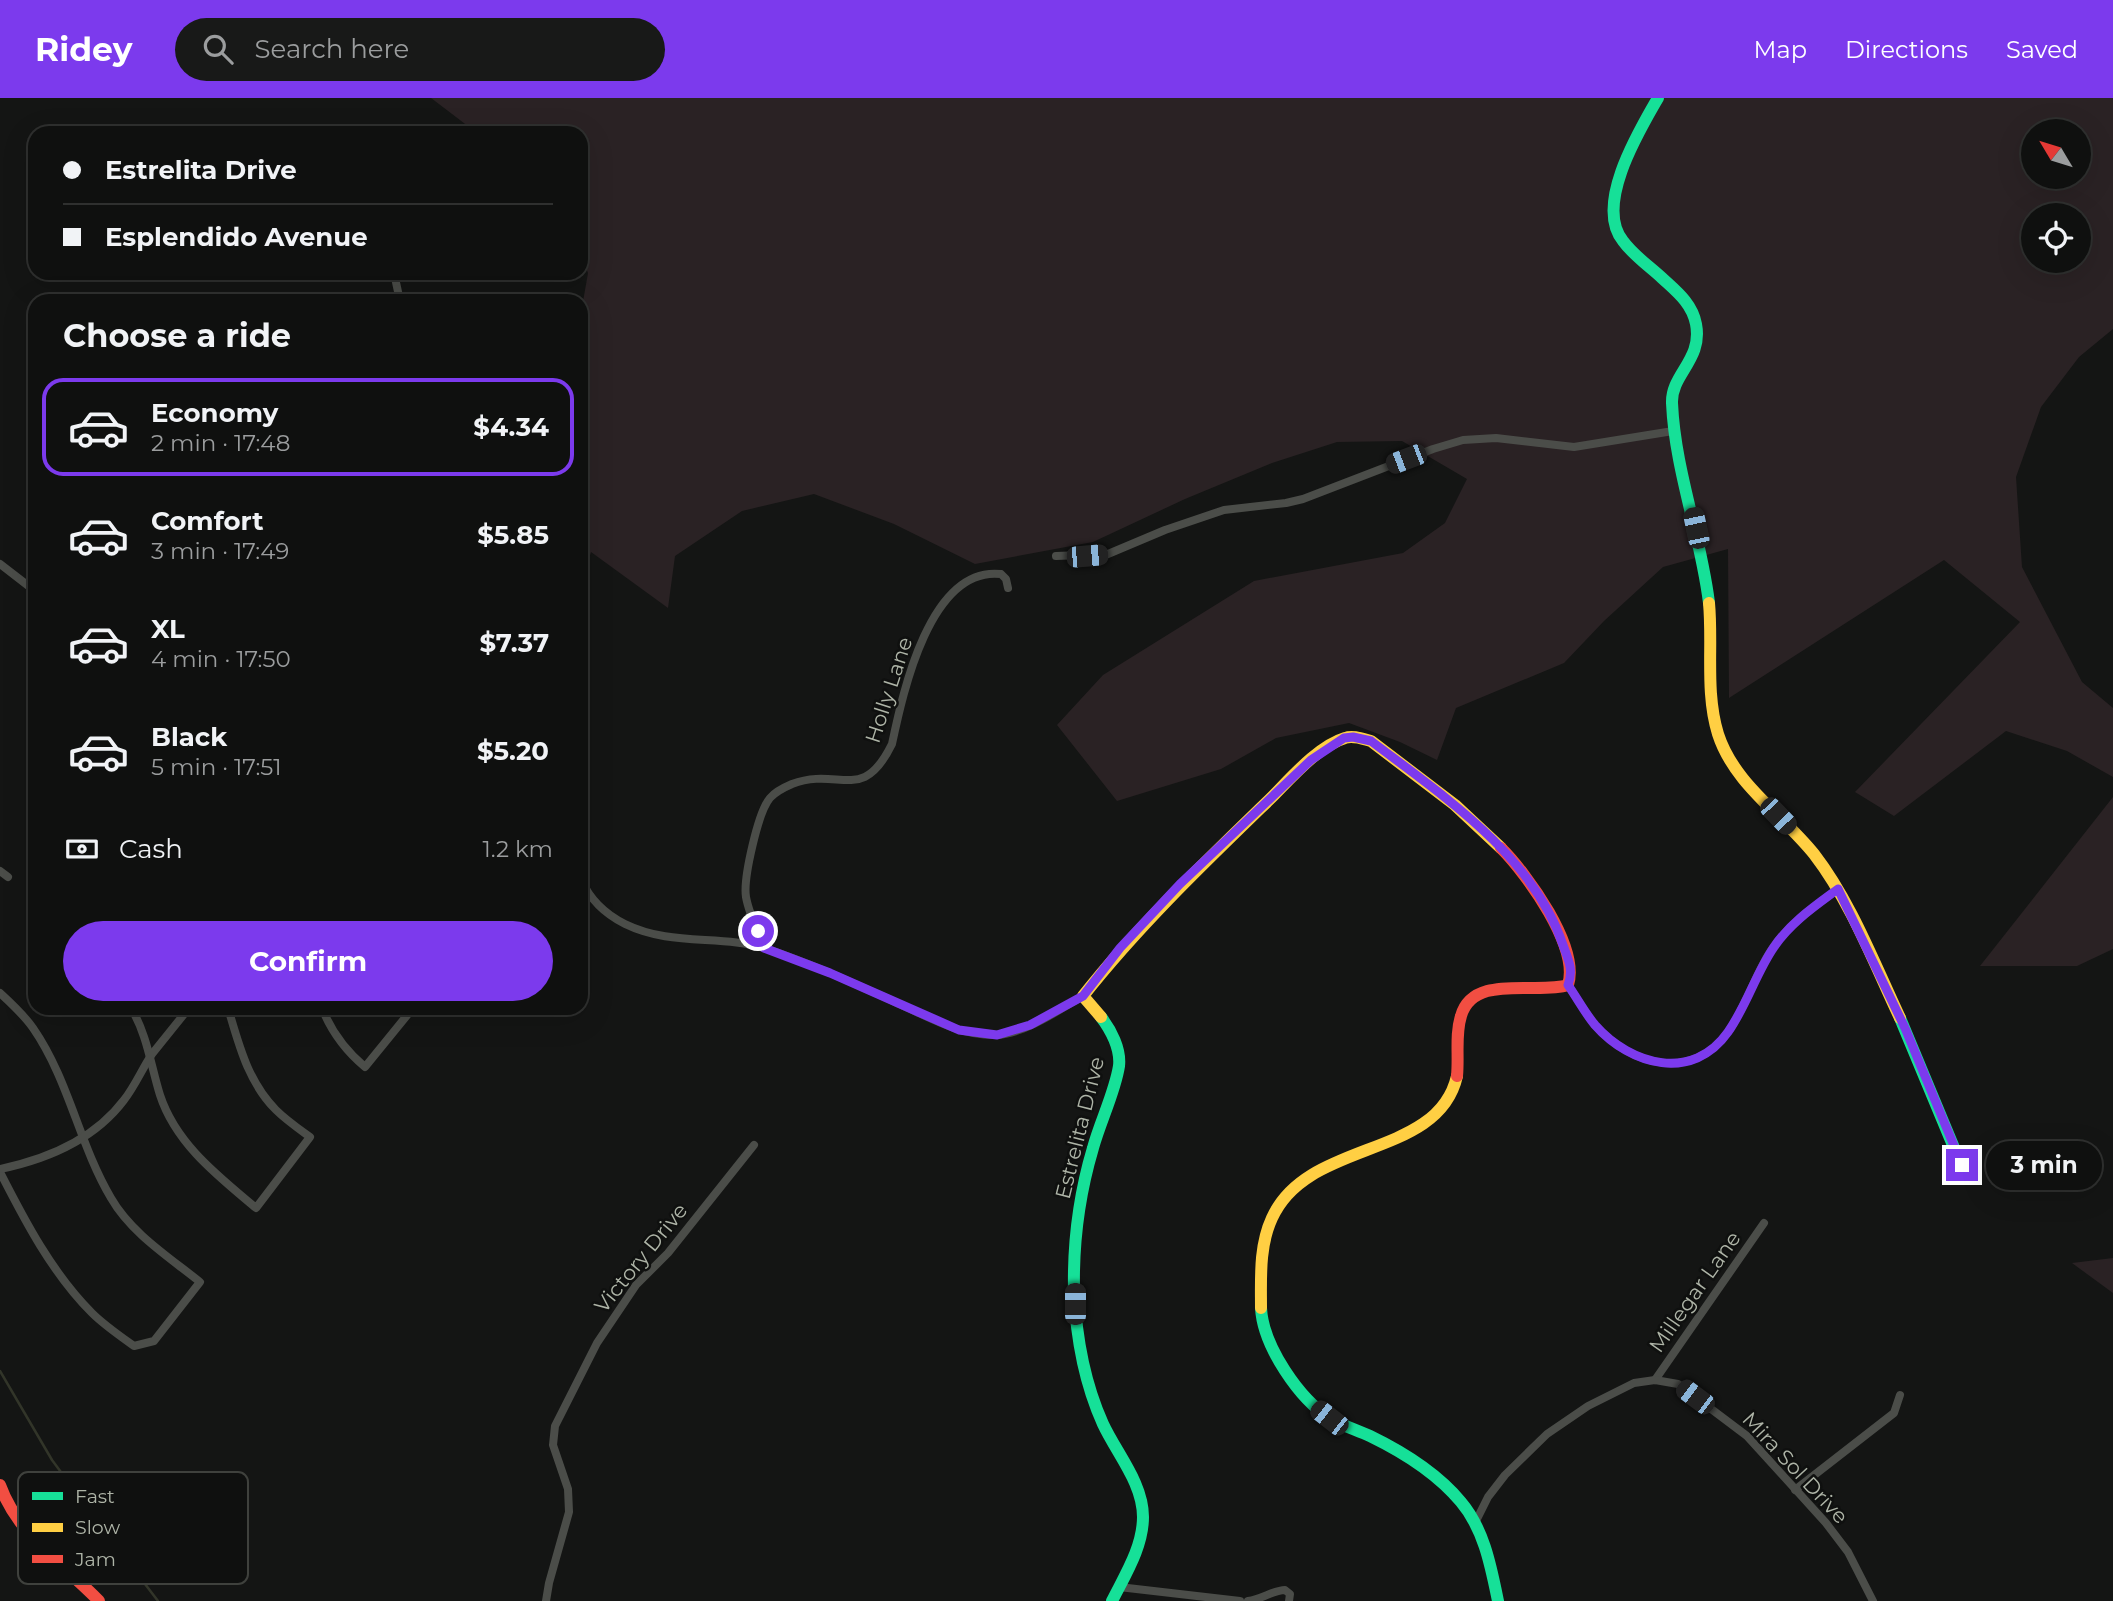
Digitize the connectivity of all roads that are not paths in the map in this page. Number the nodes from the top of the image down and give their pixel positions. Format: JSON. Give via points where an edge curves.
{"nodes":[{"id":1,"x":1658,"y":98,"type":"edge"},
{"id":2,"x":1674,"y":431,"type":"junction"},
{"id":3,"x":1056,"y":556,"type":"dead end"},
{"id":4,"x":0,"y":564,"type":"edge"},
{"id":5,"x":28,"y":586,"type":"edge"},
{"id":6,"x":1008,"y":588,"type":"dead end"},
{"id":7,"x":0,"y":871,"type":"edge"},
{"id":8,"x":8,"y":877,"type":"dead end"},
{"id":9,"x":1838,"y":889,"type":"junction"},
{"id":10,"x":588,"y":895,"type":"edge"},
{"id":11,"x":764,"y":948,"type":"junction"},
{"id":12,"x":1568,"y":985,"type":"junction"},
{"id":13,"x":0,"y":993,"type":"edge"},
{"id":14,"x":1083,"y":996,"type":"junction"},
{"id":15,"x":134,"y":1015,"type":"edge"},
{"id":16,"x":183,"y":1015,"type":"edge"},
{"id":17,"x":230,"y":1015,"type":"edge"},
{"id":18,"x":325,"y":1015,"type":"edge"},
{"id":19,"x":407,"y":1015,"type":"edge"},
{"id":20,"x":150,"y":1057,"type":"junction"},
{"id":21,"x":84,"y":1138,"type":"junction"},
{"id":22,"x":754,"y":1145,"type":"dead end"},
{"id":23,"x":0,"y":1170,"type":"edge"},
{"id":24,"x":1967,"y":1179,"type":"dead end"},
{"id":25,"x":1764,"y":1223,"type":"dead end"},
{"id":26,"x":1655,"y":1380,"type":"junction"},
{"id":27,"x":1900,"y":1395,"type":"dead end"},
{"id":28,"x":0,"y":1485,"type":"edge"},
{"id":29,"x":1795,"y":1490,"type":"junction"},
{"id":30,"x":18,"y":1521,"type":"edge"},
{"id":31,"x":1475,"y":1523,"type":"junction"},
{"id":32,"x":84,"y":1584,"type":"edge"},
{"id":33,"x":1119,"y":1587,"type":"junction"},
{"id":34,"x":99,"y":1601,"type":"edge"},
{"id":35,"x":547,"y":1601,"type":"edge"},
{"id":36,"x":1112,"y":1601,"type":"edge"},
{"id":37,"x":1240,"y":1601,"type":"edge"},
{"id":38,"x":1248,"y":1601,"type":"edge"},
{"id":39,"x":1289,"y":1601,"type":"edge"},
{"id":40,"x":1498,"y":1601,"type":"edge"},
{"id":41,"x":1873,"y":1601,"type":"edge"}],
"edges":[{"from":1,"to":2,"type":"street","via":[[1624,158],[1614,206],[1621,240],[1684,298],[1698,324],[1696,349],[1672,398]]},
{"from":2,"to":3,"type":"street","via":[[1574,447],[1496,438],[1463,440],[1303,499],[1224,510],[1108,554]]},
{"from":2,"to":9,"type":"street","via":[[1708,597],[1710,706],[1718,738],[1738,773],[1814,853]]},
{"from":4,"to":5,"type":"street"},
{"from":6,"to":11,"type":"street","name":"Holly Lane","via":[[1001,574],[975,577],[952,592],[936,612],[923,638],[892,744],[875,770],[860,780],[800,782],[769,799],[753,844],[745,896]]},
{"from":7,"to":8,"type":"street"},
{"from":9,"to":12,"type":"street","via":[[1776,944],[1728,1032],[1701,1056],[1675,1065],[1630,1054],[1595,1025]]},
{"from":9,"to":24,"type":"street","via":[[1927,1079]]},
{"from":10,"to":11,"type":"street","via":[[625,924],[682,940]]},
{"from":11,"to":14,"type":"street","via":[[959,1030],[997,1035],[1030,1025]]},
{"from":12,"to":14,"type":"street","via":[[1573,974],[1559,932],[1536,891],[1486,832],[1371,741],[1353,737],[1311,760],[1180,884]]},
{"from":12,"to":31,"type":"street","via":[[1556,991],[1524,987],[1491,990],[1472,998],[1459,1019],[1458,1072],[1447,1101],[1383,1147],[1336,1161],[1296,1185],[1277,1206],[1265,1232],[1262,1319],[1270,1344],[1294,1381],[1329,1418],[1408,1457],[1443,1485]]},
{"from":13,"to":21,"type":"street","via":[[22,1013],[49,1055]]},
{"from":14,"to":33,"type":"street","name":"Estrelita Drive","via":[[1109,1026],[1118,1046],[1119,1065],[1084,1183],[1075,1234],[1075,1304],[1086,1371],[1102,1422],[1141,1496],[1139,1541]]},
{"from":15,"to":20,"type":"street"},
{"from":16,"to":20,"type":"street"},
{"from":17,"to":20,"type":"street","via":[[246,1068],[263,1095],[310,1138],[256,1208],[184,1140],[161,1096]]},
{"from":18,"to":19,"type":"street","via":[[365,1067]]},
{"from":20,"to":21,"type":"street","via":[[122,1103]]},
{"from":21,"to":23,"type":"street","via":[[58,1152]]},
{"from":21,"to":23,"type":"street","via":[[112,1201],[137,1231],[200,1282],[148,1344],[134,1346],[93,1315],[66,1284]]},
{"from":22,"to":35,"type":"street","name":"Victory Drive","via":[[668,1253],[636,1285],[597,1343],[555,1426],[553,1445],[568,1489],[569,1511]]},
{"from":25,"to":26,"type":"street","name":"Millegar Lane"},
{"from":26,"to":29,"type":"street","name":"Mira Sol Drive","via":[[1678,1384],[1747,1436]]},
{"from":26,"to":31,"type":"street","via":[[1634,1383],[1595,1402],[1547,1434],[1505,1475]]},
{"from":27,"to":29,"type":"street","via":[[1894,1413]]},
{"from":28,"to":30,"type":"street","via":[[6,1506]]},
{"from":29,"to":41,"type":"street","name":"Mira Sol Drive","via":[[1848,1552]]},
{"from":31,"to":40,"type":"street","via":[[1484,1541]]},
{"from":32,"to":34,"type":"street"},
{"from":33,"to":36,"type":"street","name":"Estrelita Drive"},
{"from":33,"to":37,"type":"street"},
{"from":38,"to":39,"type":"street","via":[[1280,1590],[1290,1594]]}]}
